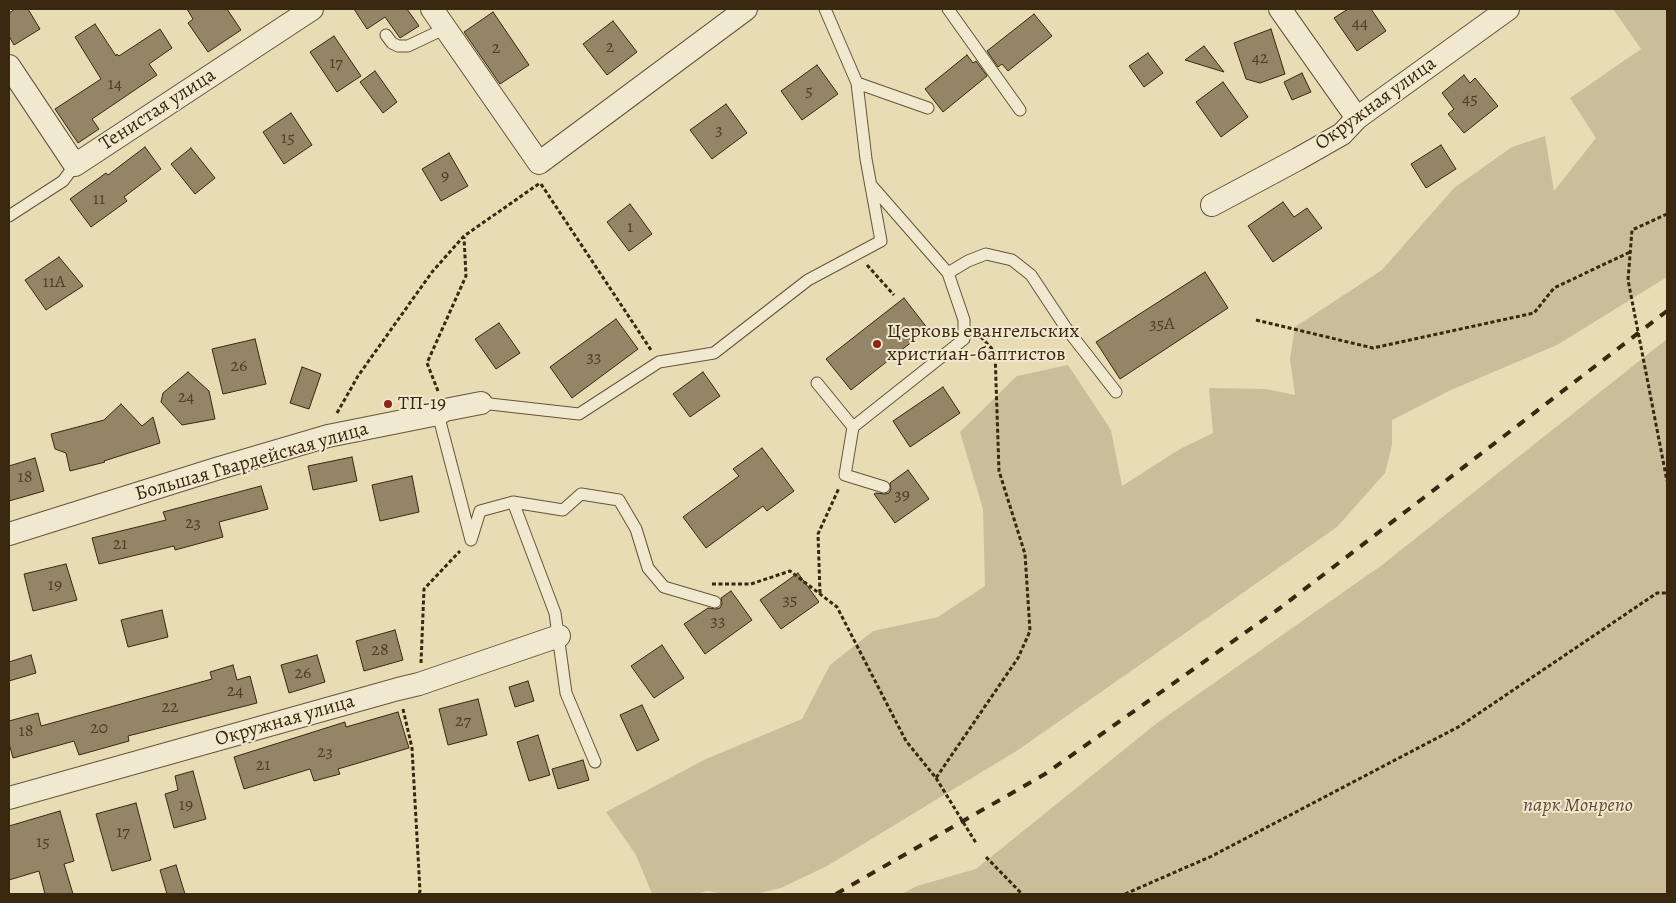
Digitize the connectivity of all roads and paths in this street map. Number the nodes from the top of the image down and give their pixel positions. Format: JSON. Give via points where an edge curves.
{"nodes":[{"id":1,"x":312,"y":9,"type":"edge"},
{"id":2,"x":432,"y":9,"type":"edge"},
{"id":3,"x":746,"y":9,"type":"edge"},
{"id":4,"x":825,"y":9,"type":"edge"},
{"id":5,"x":948,"y":9,"type":"edge"},
{"id":6,"x":1280,"y":9,"type":"edge"},
{"id":7,"x":1508,"y":9,"type":"edge"},
{"id":8,"x":446,"y":28,"type":"junction"},
{"id":9,"x":386,"y":35,"type":"dead end"},
{"id":10,"x":9,"y":66,"type":"edge"},
{"id":11,"x":857,"y":83,"type":"junction"},
{"id":12,"x":928,"y":108,"type":"dead end"},
{"id":13,"x":1020,"y":110,"type":"dead end"},
{"id":14,"x":1357,"y":118,"type":"junction"},
{"id":15,"x":75,"y":165,"type":"junction"},
{"id":16,"x":540,"y":173,"type":"junction"},
{"id":17,"x":871,"y":184,"type":"junction"},
{"id":18,"x":1212,"y":205,"type":"dead end"},
{"id":19,"x":1667,"y":214,"type":"edge"},
{"id":20,"x":9,"y":216,"type":"edge"},
{"id":21,"x":464,"y":236,"type":"junction"},
{"id":22,"x":1630,"y":252,"type":"junction"},
{"id":23,"x":857,"y":254,"type":"junction"},
{"id":24,"x":948,"y":273,"type":"junction"},
{"id":25,"x":894,"y":295,"type":"dead end"},
{"id":26,"x":964,"y":320,"type":"junction"},
{"id":27,"x":1256,"y":320,"type":"dead end"},
{"id":28,"x":659,"y":362,"type":"junction"},
{"id":29,"x":817,"y":384,"type":"dead end"},
{"id":30,"x":1116,"y":392,"type":"dead end"},
{"id":31,"x":481,"y":403,"type":"joint"},
{"id":32,"x":441,"y":412,"type":"junction"},
{"id":33,"x":853,"y":427,"type":"junction"},
{"id":34,"x":328,"y":436,"type":"junction"},
{"id":35,"x":845,"y":475,"type":"junction"},
{"id":36,"x":1667,"y":481,"type":"edge"},
{"id":37,"x":884,"y":487,"type":"dead end"},
{"id":38,"x":513,"y":502,"type":"junction"},
{"id":39,"x":9,"y":534,"type":"edge"},
{"id":40,"x":471,"y":540,"type":"junction"},
{"id":41,"x":710,"y":584,"type":"dead end"},
{"id":42,"x":820,"y":593,"type":"junction"},
{"id":43,"x":1667,"y":593,"type":"edge"},
{"id":44,"x":715,"y":602,"type":"dead end"},
{"id":45,"x":559,"y":636,"type":"junction"},
{"id":46,"x":420,"y":684,"type":"junction"},
{"id":47,"x":398,"y":689,"type":"junction"},
{"id":48,"x":596,"y":762,"type":"dead end"},
{"id":49,"x":936,"y":778,"type":"junction"},
{"id":50,"x":9,"y":798,"type":"edge"},
{"id":51,"x":976,"y":843,"type":"dead end"},
{"id":52,"x":986,"y":857,"type":"dead end"},
{"id":53,"x":419,"y":894,"type":"edge"},
{"id":54,"x":1022,"y":894,"type":"edge"},
{"id":55,"x":1125,"y":894,"type":"edge"}],
"edges":[{"from":1,"to":15,"type":"street","name":"Тенистая улица"},
{"from":2,"to":8,"type":"street"},
{"from":3,"to":16,"type":"street"},
{"from":4,"to":11,"type":"lane"},
{"from":5,"to":13,"type":"lane"},
{"from":6,"to":14,"type":"street"},
{"from":7,"to":14,"type":"street","name":"Окружная улица"},
{"from":8,"to":9,"type":"lane","via":[[408,46],[392,44]]},
{"from":8,"to":16,"type":"street"},
{"from":10,"to":15,"type":"street"},
{"from":11,"to":12,"type":"lane"},
{"from":11,"to":17,"type":"lane"},
{"from":14,"to":18,"type":"street","name":"Окружная улица","via":[[1342,134]]},
{"from":15,"to":20,"type":"lane","name":"Тенистая улица","via":[[63,181]]},
{"from":16,"to":21,"type":"path"},
{"from":16,"to":28,"type":"path"},
{"from":17,"to":23,"type":"lane","via":[[881,241]]},
{"from":17,"to":24,"type":"lane"},
{"from":19,"to":22,"type":"path","via":[[1632,230]]},
{"from":21,"to":32,"type":"path","via":[[466,276],[427,363]]},
{"from":21,"to":34,"type":"path","via":[[432,272],[358,376]]},
{"from":22,"to":27,"type":"path","via":[[1554,288],[1534,313],[1373,348]]},
{"from":22,"to":36,"type":"path","via":[[1628,280]]},
{"from":23,"to":25,"type":"path"},
{"from":23,"to":28,"type":"lane","via":[[808,280],[714,353]]},
{"from":24,"to":26,"type":"lane"},
{"from":24,"to":30,"type":"lane","via":[[986,254],[1012,260],[1031,275],[1066,328]]},
{"from":26,"to":33,"type":"lane","via":[[964,339]]},
{"from":26,"to":49,"type":"path","via":[[995,352],[999,471],[1025,554],[1030,631],[1018,658]]},
{"from":28,"to":31,"type":"lane","name":"Большая Гвардейская улица","via":[[579,414]]},
{"from":29,"to":33,"type":"lane"},
{"from":31,"to":32,"type":"street","name":"Большая Гвардейская улица"},
{"from":32,"to":34,"type":"street","name":"Большая Гвардейская улица"},
{"from":32,"to":40,"type":"lane"},
{"from":33,"to":35,"type":"lane"},
{"from":34,"to":39,"type":"street","name":"Большая Гвардейская улица"},
{"from":35,"to":37,"type":"lane"},
{"from":35,"to":42,"type":"path","via":[[818,534]]},
{"from":38,"to":40,"type":"lane","via":[[480,511]]},
{"from":38,"to":44,"type":"lane","via":[[563,510],[581,494],[619,500],[636,529],[648,568],[664,587]]},
{"from":38,"to":45,"type":"lane","via":[[554,613]]},
{"from":40,"to":46,"type":"path","via":[[424,589]]},
{"from":41,"to":42,"type":"path","via":[[751,584],[790,571]]},
{"from":42,"to":49,"type":"path","via":[[837,607],[906,741]]},
{"from":43,"to":55,"type":"path","via":[[1657,593],[1460,726],[1212,856]]},
{"from":45,"to":46,"type":"street","name":"Окружная улица"},
{"from":45,"to":48,"type":"lane","via":[[566,693]]},
{"from":46,"to":47,"type":"street","name":"Окружная улица"},
{"from":47,"to":50,"type":"street","name":"Окружная улица"},
{"from":47,"to":53,"type":"path","via":[[412,748]]},
{"from":49,"to":51,"type":"path","bridge":true},
{"from":52,"to":54,"type":"path"}]}
